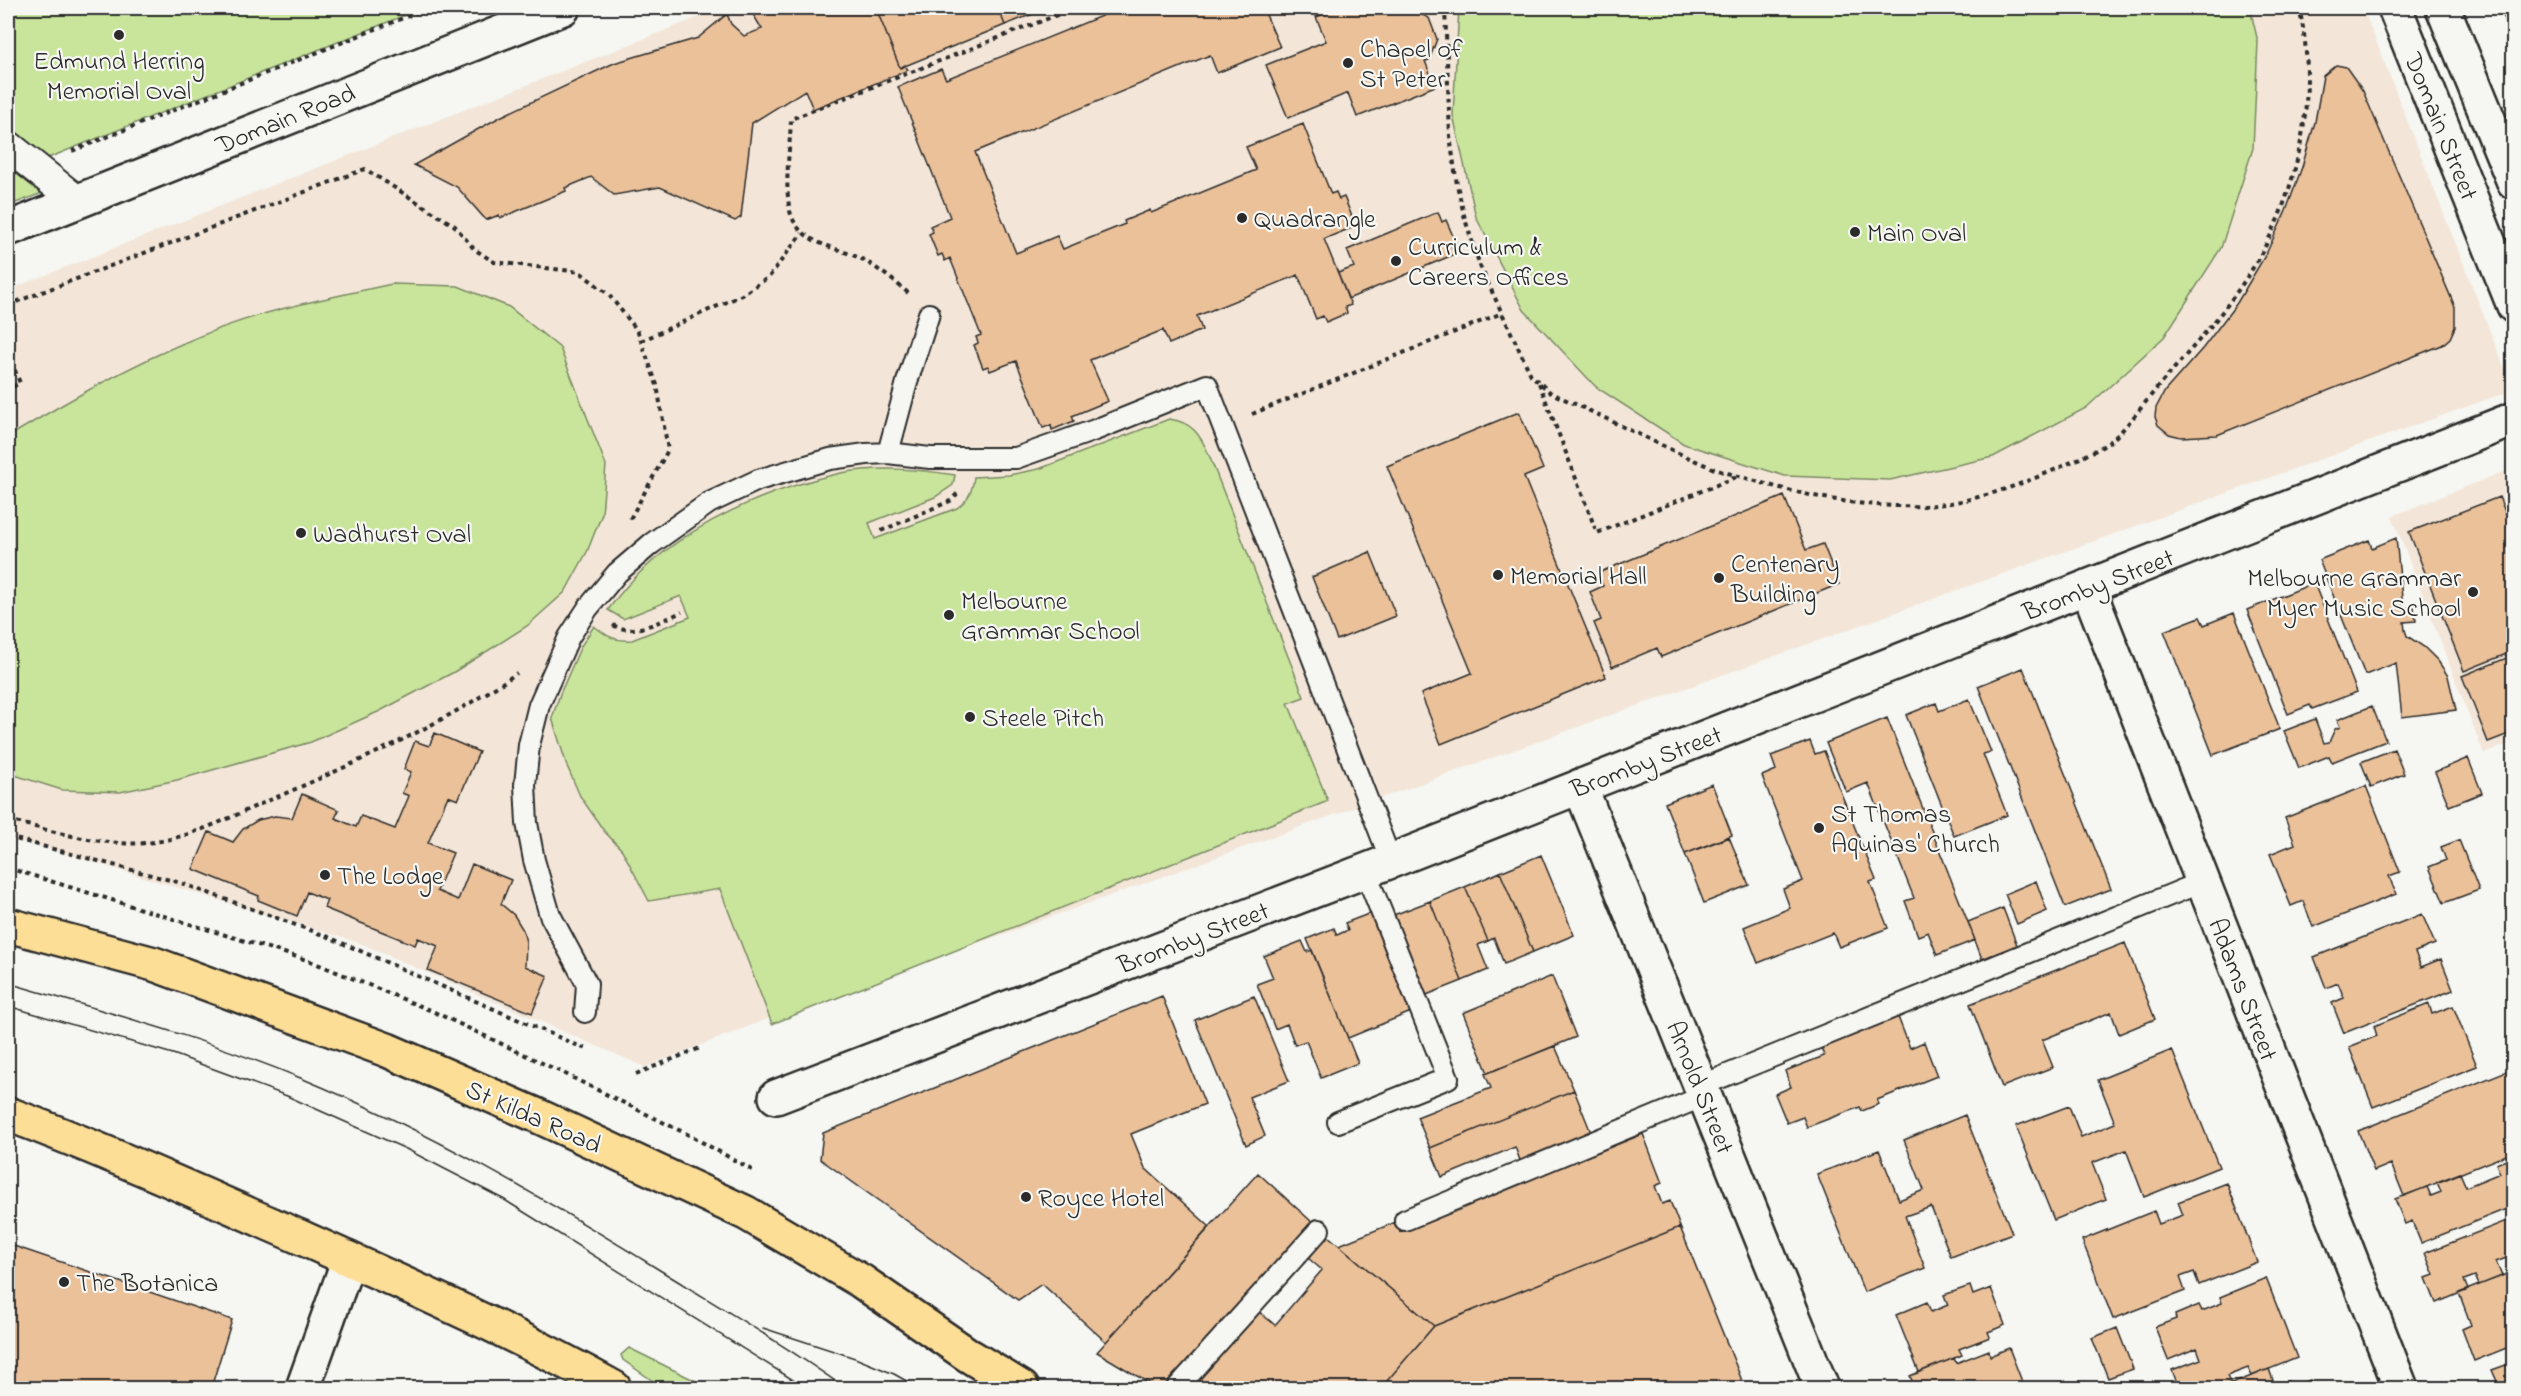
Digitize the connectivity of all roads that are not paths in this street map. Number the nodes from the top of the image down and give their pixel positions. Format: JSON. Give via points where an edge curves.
{"nodes":[{"id":1,"x":563,"y":8,"type":"edge"},
{"id":2,"x":2395,"y":8,"type":"edge"},
{"id":3,"x":2443,"y":8,"type":"edge"},
{"id":4,"x":8,"y":146,"type":"edge"},
{"id":5,"x":2514,"y":182,"type":"edge"},
{"id":6,"x":77,"y":201,"type":"junction"},
{"id":7,"x":8,"y":229,"type":"edge"},
{"id":8,"x":2502,"y":240,"type":"edge"},
{"id":9,"x":2514,"y":306,"type":"edge"},
{"id":10,"x":929,"y":314,"type":"road end"},
{"id":11,"x":2514,"y":419,"type":"edge"},
{"id":12,"x":888,"y":453,"type":"junction"},
{"id":13,"x":2088,"y":588,"type":"junction"},
{"id":14,"x":1580,"y":786,"type":"junction"},
{"id":15,"x":1378,"y":866,"type":"junction"},
{"id":16,"x":2202,"y":882,"type":"junction"},
{"id":17,"x":8,"y":925,"type":"edge"},
{"id":18,"x":585,"y":1012,"type":"dead end"},
{"id":19,"x":1702,"y":1091,"type":"junction"},
{"id":20,"x":776,"y":1096,"type":"dead end"},
{"id":21,"x":8,"y":1114,"type":"edge"},
{"id":22,"x":1338,"y":1122,"type":"dead end"},
{"id":23,"x":1405,"y":1220,"type":"dead end"},
{"id":24,"x":1319,"y":1230,"type":"dead end"},
{"id":25,"x":349,"y":1259,"type":"junction"},
{"id":26,"x":303,"y":1389,"type":"edge"},
{"id":27,"x":614,"y":1389,"type":"edge"},
{"id":28,"x":1022,"y":1389,"type":"edge"},
{"id":29,"x":1177,"y":1389,"type":"edge"},
{"id":30,"x":1822,"y":1389,"type":"edge"},
{"id":31,"x":2401,"y":1389,"type":"edge"}],
"edges":[{"from":1,"to":6,"type":"street","name":"Domain Road"},
{"from":2,"to":8,"type":"street","name":"Domain Street"},
{"from":3,"to":5,"type":"street","name":"Domain Street"},
{"from":4,"to":6,"type":"street"},
{"from":6,"to":7,"type":"street","name":"Domain Road"},
{"from":8,"to":9,"type":"street","name":"Domain Street"},
{"from":10,"to":12,"type":"lane"},
{"from":11,"to":13,"type":"street","name":"Bromby Street"},
{"from":12,"to":15,"type":"lane","via":[[930,458],[1016,459],[1207,385]]},
{"from":12,"to":18,"type":"lane","via":[[830,459],[758,480],[709,503],[617,573],[569,637],[539,705],[525,785],[534,860],[550,915],[587,984]]},
{"from":13,"to":14,"type":"street","name":"Bromby Street"},
{"from":13,"to":16,"type":"street","name":"Adams Street"},
{"from":14,"to":15,"type":"street","name":"Bromby Street"},
{"from":14,"to":19,"type":"street","name":"Arnold Street"},
{"from":15,"to":20,"type":"street","name":"Bromby Street"},
{"from":15,"to":22,"type":"lane","via":[[1448,1078]]},
{"from":16,"to":19,"type":"lane"},
{"from":16,"to":31,"type":"street","name":"Adams Street"},
{"from":17,"to":28,"type":"main road","name":"St Kilda Road","via":[[154,964],[387,1050],[546,1120],[746,1214],[861,1281]]},
{"from":19,"to":23,"type":"lane"},
{"from":19,"to":30,"type":"street","name":"Arnold Street"},
{"from":21,"to":25,"type":"main road","via":[[108,1153]]},
{"from":24,"to":29,"type":"lane"},
{"from":25,"to":26,"type":"street"},
{"from":25,"to":27,"type":"main road","via":[[478,1317]]}]}
